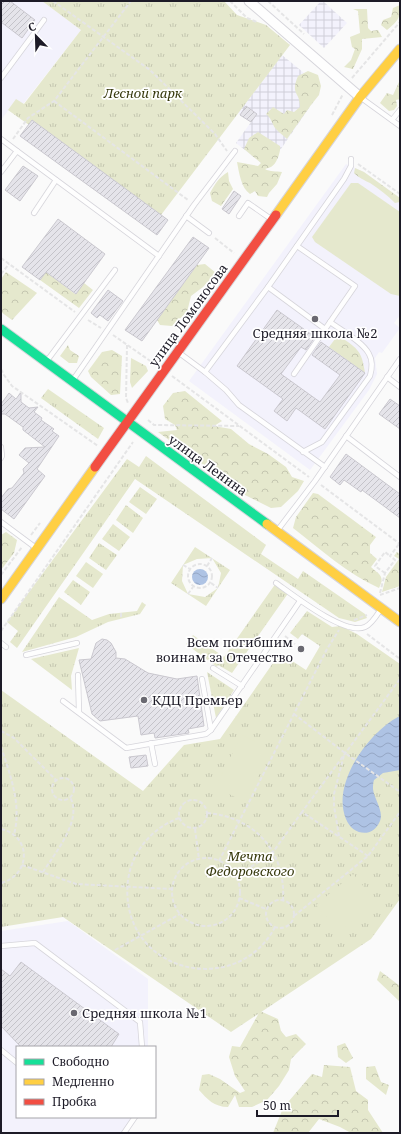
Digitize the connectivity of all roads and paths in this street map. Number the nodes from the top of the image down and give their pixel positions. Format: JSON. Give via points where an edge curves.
{"nodes":[{"id":1,"x":53,"y":1,"type":"edge"},
{"id":2,"x":131,"y":1,"type":"edge"},
{"id":3,"x":252,"y":2,"type":"edge"},
{"id":4,"x":44,"y":20,"type":"dead end"},
{"id":5,"x":400,"y":22,"type":"edge"},
{"id":6,"x":104,"y":37,"type":"junction"},
{"id":7,"x":400,"y":49,"type":"edge"},
{"id":8,"x":1,"y":78,"type":"edge"},
{"id":9,"x":352,"y":78,"type":"dead end"},
{"id":10,"x":360,"y":97,"type":"junction"},
{"id":11,"x":54,"y":101,"type":"junction"},
{"id":12,"x":400,"y":110,"type":"edge"},
{"id":13,"x":392,"y":120,"type":"junction"},
{"id":14,"x":400,"y":126,"type":"edge"},
{"id":15,"x":1,"y":139,"type":"edge"},
{"id":16,"x":9,"y":145,"type":"junction"},
{"id":17,"x":17,"y":151,"type":"junction"},
{"id":18,"x":235,"y":151,"type":"dead end"},
{"id":19,"x":231,"y":156,"type":"junction"},
{"id":20,"x":350,"y":159,"type":"joint"},
{"id":21,"x":1,"y":172,"type":"edge"},
{"id":22,"x":56,"y":180,"type":"junction"},
{"id":23,"x":400,"y":194,"type":"edge"},
{"id":24,"x":194,"y":205,"type":"junction"},
{"id":25,"x":34,"y":213,"type":"dead end"},
{"id":26,"x":186,"y":216,"type":"junction"},
{"id":27,"x":239,"y":216,"type":"dead end"},
{"id":28,"x":273,"y":220,"type":"junction"},
{"id":29,"x":209,"y":233,"type":"joint"},
{"id":30,"x":297,"y":246,"type":"junction"},
{"id":31,"x":234,"y":253,"type":"dead end"},
{"id":32,"x":159,"y":256,"type":"junction"},
{"id":33,"x":1,"y":258,"type":"edge"},
{"id":34,"x":9,"y":264,"type":"junction"},
{"id":35,"x":115,"y":270,"type":"dead end"},
{"id":36,"x":1,"y":274,"type":"edge"},
{"id":37,"x":268,"y":287,"type":"junction"},
{"id":38,"x":81,"y":316,"type":"junction"},
{"id":39,"x":330,"y":322,"type":"junction"},
{"id":40,"x":1,"y":329,"type":"edge"},
{"id":41,"x":325,"y":329,"type":"junction"},
{"id":42,"x":107,"y":331,"type":"junction"},
{"id":43,"x":127,"y":345,"type":"junction"},
{"id":44,"x":178,"y":352,"type":"junction"},
{"id":45,"x":400,"y":359,"type":"edge"},
{"id":46,"x":46,"y":362,"type":"junction"},
{"id":47,"x":1,"y":369,"type":"edge"},
{"id":48,"x":164,"y":371,"type":"junction"},
{"id":49,"x":205,"y":372,"type":"junction"},
{"id":50,"x":294,"y":374,"type":"dead end"},
{"id":51,"x":387,"y":377,"type":"junction"},
{"id":52,"x":72,"y":381,"type":"junction"},
{"id":53,"x":400,"y":387,"type":"edge"},
{"id":54,"x":128,"y":405,"type":"dead end"},
{"id":55,"x":148,"y":420,"type":"dead end"},
{"id":56,"x":127,"y":422,"type":"junction"},
{"id":57,"x":239,"y":426,"type":"junction"},
{"id":58,"x":346,"y":436,"type":"junction"},
{"id":59,"x":133,"y":442,"type":"dead end"},
{"id":60,"x":1,"y":447,"type":"edge"},
{"id":61,"x":99,"y":447,"type":"dead end"},
{"id":62,"x":303,"y":452,"type":"junction"},
{"id":63,"x":1,"y":458,"type":"edge"},
{"id":64,"x":324,"y":467,"type":"junction"},
{"id":65,"x":400,"y":477,"type":"edge"},
{"id":66,"x":315,"y":481,"type":"junction"},
{"id":67,"x":1,"y":522,"type":"edge"},
{"id":68,"x":277,"y":531,"type":"junction"},
{"id":69,"x":400,"y":544,"type":"edge"},
{"id":70,"x":36,"y":548,"type":"junction"},
{"id":71,"x":390,"y":556,"type":"junction"},
{"id":72,"x":212,"y":558,"type":"dead end"},
{"id":73,"x":183,"y":564,"type":"dead end"},
{"id":74,"x":207,"y":566,"type":"junction"},
{"id":75,"x":190,"y":569,"type":"junction"},
{"id":76,"x":385,"y":573,"type":"junction"},
{"id":77,"x":276,"y":583,"type":"dead end"},
{"id":78,"x":211,"y":584,"type":"junction"},
{"id":79,"x":193,"y":587,"type":"junction"},
{"id":80,"x":218,"y":588,"type":"dead end"},
{"id":81,"x":400,"y":588,"type":"edge"},
{"id":82,"x":188,"y":594,"type":"dead end"},
{"id":83,"x":380,"y":595,"type":"junction"},
{"id":84,"x":1,"y":599,"type":"edge"},
{"id":85,"x":300,"y":601,"type":"junction"},
{"id":86,"x":378,"y":606,"type":"junction"},
{"id":87,"x":122,"y":612,"type":"dead end"},
{"id":88,"x":121,"y":617,"type":"dead end"},
{"id":89,"x":400,"y":622,"type":"edge"},
{"id":90,"x":342,"y":625,"type":"junction"},
{"id":91,"x":358,"y":628,"type":"junction"},
{"id":92,"x":1,"y":631,"type":"edge"},
{"id":93,"x":279,"y":632,"type":"junction"},
{"id":94,"x":1,"y":643,"type":"edge"},
{"id":95,"x":78,"y":643,"type":"dead end"},
{"id":96,"x":295,"y":644,"type":"dead end"},
{"id":97,"x":6,"y":647,"type":"dead end"},
{"id":98,"x":26,"y":655,"type":"dead end"},
{"id":99,"x":400,"y":659,"type":"edge"},
{"id":100,"x":213,"y":668,"type":"dead end"},
{"id":101,"x":78,"y":675,"type":"dead end"},
{"id":102,"x":202,"y":679,"type":"dead end"},
{"id":103,"x":400,"y":680,"type":"edge"},
{"id":104,"x":242,"y":686,"type":"junction"},
{"id":105,"x":63,"y":701,"type":"dead end"},
{"id":106,"x":79,"y":712,"type":"junction"},
{"id":107,"x":294,"y":714,"type":"junction"},
{"id":108,"x":211,"y":730,"type":"junction"},
{"id":109,"x":1,"y":731,"type":"edge"},
{"id":110,"x":151,"y":743,"type":"junction"},
{"id":111,"x":1,"y":747,"type":"edge"},
{"id":112,"x":345,"y":753,"type":"junction"},
{"id":113,"x":155,"y":764,"type":"dead end"},
{"id":114,"x":56,"y":780,"type":"junction"},
{"id":115,"x":400,"y":792,"type":"edge"},
{"id":116,"x":70,"y":797,"type":"junction"},
{"id":117,"x":302,"y":812,"type":"junction"},
{"id":118,"x":400,"y":812,"type":"edge"},
{"id":119,"x":207,"y":813,"type":"junction"},
{"id":120,"x":179,"y":818,"type":"junction"},
{"id":121,"x":239,"y":821,"type":"junction"},
{"id":122,"x":195,"y":828,"type":"junction"},
{"id":123,"x":1,"y":829,"type":"edge"},
{"id":124,"x":14,"y":834,"type":"junction"},
{"id":125,"x":339,"y":836,"type":"junction"},
{"id":126,"x":273,"y":852,"type":"junction"},
{"id":127,"x":368,"y":856,"type":"junction"},
{"id":128,"x":199,"y":859,"type":"junction"},
{"id":129,"x":219,"y":861,"type":"junction"},
{"id":130,"x":22,"y":865,"type":"junction"},
{"id":131,"x":43,"y":872,"type":"junction"},
{"id":132,"x":236,"y":877,"type":"junction"},
{"id":133,"x":1,"y":883,"type":"edge"},
{"id":134,"x":128,"y":887,"type":"junction"},
{"id":135,"x":172,"y":889,"type":"junction"},
{"id":136,"x":239,"y":898,"type":"junction"},
{"id":137,"x":283,"y":900,"type":"junction"},
{"id":138,"x":266,"y":909,"type":"junction"},
{"id":139,"x":180,"y":914,"type":"junction"},
{"id":140,"x":294,"y":916,"type":"junction"},
{"id":141,"x":275,"y":927,"type":"junction"},
{"id":142,"x":141,"y":936,"type":"junction"},
{"id":143,"x":1,"y":946,"type":"edge"},
{"id":144,"x":115,"y":950,"type":"dead end"},
{"id":145,"x":142,"y":1046,"type":"edge"},
{"id":146,"x":1,"y":1050,"type":"edge"},
{"id":147,"x":16,"y":1063,"type":"edge"},
{"id":148,"x":135,"y":1118,"type":"edge"},
{"id":149,"x":124,"y":1133,"type":"edge"}],
"edges":[{"from":1,"to":6,"type":"path"},
{"from":2,"to":6,"type":"path"},
{"from":3,"to":10,"type":"street"},
{"from":4,"to":8,"type":"lane"},
{"from":5,"to":9,"type":"path"},
{"from":6,"to":11,"type":"path"},
{"from":6,"to":19,"type":"path","via":[[150,70],[215,134]]},
{"from":7,"to":10,"type":"street","name":"улица Ломоносова"},
{"from":10,"to":13,"type":"lane"},
{"from":10,"to":28,"type":"street","name":"улица Ломоносова"},
{"from":11,"to":16,"type":"path","via":[[28,118]]},
{"from":11,"to":24,"type":"path"},
{"from":12,"to":13,"type":"lane"},
{"from":13,"to":14,"type":"lane"},
{"from":15,"to":16,"type":"lane"},
{"from":16,"to":17,"type":"lane"},
{"from":17,"to":21,"type":"lane"},
{"from":17,"to":22,"type":"lane"},
{"from":18,"to":19,"type":"lane"},
{"from":19,"to":24,"type":"lane"},
{"from":20,"to":23,"type":"path"},
{"from":20,"to":30,"type":"lane","via":[[351,166],[344,178]]},
{"from":22,"to":25,"type":"lane"},
{"from":22,"to":32,"type":"lane"},
{"from":24,"to":26,"type":"lane"},
{"from":26,"to":29,"type":"lane"},
{"from":26,"to":32,"type":"lane"},
{"from":27,"to":28,"type":"lane","via":[[248,202]]},
{"from":28,"to":44,"type":"street","name":"улица Ломоносова"},
{"from":29,"to":31,"type":"path"},
{"from":30,"to":37,"type":"lane"},
{"from":30,"to":39,"type":"lane","via":[[355,286]]},
{"from":32,"to":42,"type":"lane"},
{"from":33,"to":34,"type":"path"},
{"from":34,"to":36,"type":"path"},
{"from":34,"to":38,"type":"path"},
{"from":35,"to":38,"type":"lane"},
{"from":37,"to":41,"type":"lane"},
{"from":37,"to":49,"type":"lane"},
{"from":38,"to":42,"type":"path"},
{"from":38,"to":46,"type":"lane"},
{"from":39,"to":41,"type":"lane"},
{"from":39,"to":62,"type":"lane","via":[[370,354],[370,376],[322,442]]},
{"from":40,"to":46,"type":"street","name":"улица Ленина"},
{"from":41,"to":50,"type":"lane"},
{"from":42,"to":43,"type":"path"},
{"from":42,"to":52,"type":"lane"},
{"from":43,"to":48,"type":"path"},
{"from":43,"to":54,"type":"path"},
{"from":44,"to":48,"type":"street","name":"улица Ломоносова"},
{"from":44,"to":49,"type":"lane"},
{"from":45,"to":51,"type":"lane"},
{"from":46,"to":52,"type":"street","name":"улица Ленина"},
{"from":47,"to":61,"type":"path","via":[[12,386]]},
{"from":48,"to":56,"type":"street","name":"улица Ломоносова"},
{"from":48,"to":57,"type":"path"},
{"from":49,"to":62,"type":"lane","via":[[239,405]]},
{"from":51,"to":53,"type":"lane"},
{"from":51,"to":58,"type":"lane"},
{"from":52,"to":56,"type":"street","name":"улица Ленина"},
{"from":55,"to":57,"type":"path","via":[[154,425]]},
{"from":56,"to":68,"type":"street","name":"улица Ленина"},
{"from":56,"to":70,"type":"street","name":"улица Ломоносова"},
{"from":57,"to":66,"type":"path"},
{"from":58,"to":64,"type":"lane"},
{"from":58,"to":65,"type":"lane"},
{"from":59,"to":92,"type":"path"},
{"from":60,"to":63,"type":"lane"},
{"from":62,"to":64,"type":"lane"},
{"from":64,"to":66,"type":"lane"},
{"from":66,"to":68,"type":"lane"},
{"from":66,"to":69,"type":"path"},
{"from":67,"to":70,"type":"lane"},
{"from":68,"to":86,"type":"street","name":"улица Ленина"},
{"from":69,"to":71,"type":"path"},
{"from":70,"to":84,"type":"street","name":"улица Ломоносова"},
{"from":71,"to":76,"type":"path","via":[[395,560]]},
{"from":71,"to":76,"type":"path","via":[[385,552],[375,566]]},
{"from":72,"to":74,"type":"path"},
{"from":73,"to":75,"type":"path"},
{"from":74,"to":75,"type":"path","via":[[198,564]]},
{"from":74,"to":78,"type":"path","via":[[213,574]]},
{"from":75,"to":79,"type":"path","via":[[188,579]]},
{"from":76,"to":83,"type":"path"},
{"from":77,"to":85,"type":"lane"},
{"from":78,"to":79,"type":"path","via":[[203,589]]},
{"from":78,"to":80,"type":"path"},
{"from":79,"to":82,"type":"path"},
{"from":81,"to":83,"type":"path"},
{"from":83,"to":86,"type":"path"},
{"from":85,"to":90,"type":"lane"},
{"from":85,"to":93,"type":"lane"},
{"from":86,"to":89,"type":"street","name":"улица Ленина"},
{"from":86,"to":90,"type":"path","via":[[367,615]]},
{"from":86,"to":91,"type":"lane","via":[[373,621]]},
{"from":87,"to":88,"type":"path"},
{"from":90,"to":91,"type":"lane"},
{"from":90,"to":107,"type":"path"},
{"from":91,"to":99,"type":"path"},
{"from":93,"to":96,"type":"path"},
{"from":93,"to":104,"type":"lane"},
{"from":94,"to":97,"type":"lane"},
{"from":95,"to":98,"type":"lane"},
{"from":100,"to":104,"type":"lane"},
{"from":101,"to":106,"type":"lane"},
{"from":102,"to":108,"type":"lane"},
{"from":103,"to":112,"type":"path"},
{"from":104,"to":108,"type":"lane"},
{"from":105,"to":106,"type":"lane"},
{"from":106,"to":110,"type":"lane","via":[[126,748]]},
{"from":107,"to":112,"type":"path"},
{"from":107,"to":121,"type":"path"},
{"from":108,"to":110,"type":"lane","via":[[206,734]]},
{"from":109,"to":114,"type":"path","via":[[14,738]]},
{"from":110,"to":113,"type":"lane"},
{"from":111,"to":124,"type":"path","via":[[17,812]]},
{"from":112,"to":115,"type":"path"},
{"from":112,"to":117,"type":"path"},
{"from":112,"to":125,"type":"path","via":[[334,794]]},
{"from":114,"to":116,"type":"path","via":[[66,779],[72,783],[74,790]]},
{"from":114,"to":116,"type":"path","via":[[52,786],[54,797],[61,800]]},
{"from":116,"to":131,"type":"path","via":[[74,809],[72,820],[61,844]]},
{"from":117,"to":125,"type":"path"},
{"from":117,"to":126,"type":"path"},
{"from":118,"to":127,"type":"path"},
{"from":119,"to":120,"type":"path","via":[[204,805],[191,800],[180,808]]},
{"from":119,"to":121,"type":"path","via":[[220,814]]},
{"from":119,"to":122,"type":"path","via":[[205,823]]},
{"from":120,"to":122,"type":"path","via":[[183,825]]},
{"from":120,"to":134,"type":"path","via":[[164,825],[146,840],[134,860]]},
{"from":121,"to":126,"type":"path","via":[[261,836]]},
{"from":121,"to":129,"type":"path"},
{"from":122,"to":128,"type":"path"},
{"from":123,"to":124,"type":"path"},
{"from":124,"to":130,"type":"path","via":[[23,847]]},
{"from":125,"to":127,"type":"path"},
{"from":126,"to":132,"type":"path"},
{"from":126,"to":137,"type":"path","via":[[282,876]]},
{"from":127,"to":140,"type":"path"},
{"from":128,"to":129,"type":"path","via":[[212,858]]},
{"from":128,"to":135,"type":"path","via":[[182,867]]},
{"from":129,"to":132,"type":"path","via":[[230,868]]},
{"from":130,"to":131,"type":"path"},
{"from":130,"to":133,"type":"path","via":[[16,876]]},
{"from":131,"to":134,"type":"path","via":[[76,884]]},
{"from":132,"to":136,"type":"path"},
{"from":134,"to":135,"type":"path"},
{"from":134,"to":142,"type":"path","via":[[129,906]]},
{"from":135,"to":139,"type":"path","via":[[175,906]]},
{"from":136,"to":138,"type":"path"},
{"from":136,"to":139,"type":"path","via":[[236,908],[229,916],[210,925],[200,925]]},
{"from":137,"to":138,"type":"path","via":[[274,901]]},
{"from":137,"to":140,"type":"path","via":[[291,904]]},
{"from":138,"to":141,"type":"path","via":[[267,921]]},
{"from":139,"to":142,"type":"path"},
{"from":140,"to":141,"type":"path","via":[[288,926]]},
{"from":141,"to":142,"type":"path","via":[[265,942],[248,957],[237,963],[203,970],[169,960],[150,947]]},
{"from":142,"to":144,"type":"path"},
{"from":143,"to":145,"type":"lane","via":[[35,944],[140,1022]]},
{"from":146,"to":147,"type":"lane"},
{"from":148,"to":149,"type":"lane"}]}
